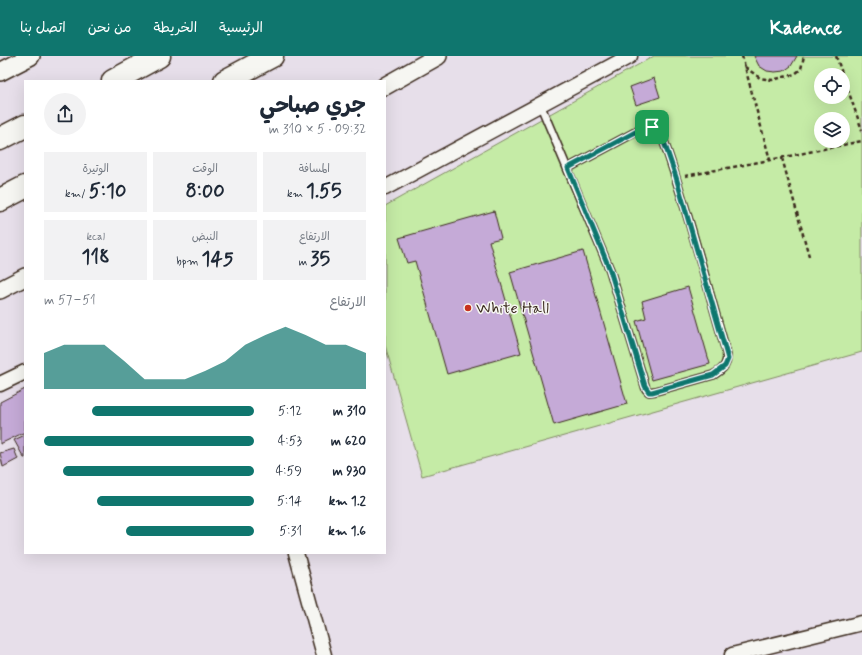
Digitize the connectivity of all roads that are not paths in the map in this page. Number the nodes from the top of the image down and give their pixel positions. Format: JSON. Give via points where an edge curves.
{"nodes":[{"id":1,"x":31,"y":56,"type":"edge"},
{"id":2,"x":159,"y":56,"type":"edge"},
{"id":3,"x":272,"y":56,"type":"edge"},
{"id":4,"x":438,"y":56,"type":"edge"},
{"id":5,"x":630,"y":56,"type":"edge"},
{"id":6,"x":0,"y":72,"type":"edge"},
{"id":7,"x":115,"y":80,"type":"edge"},
{"id":8,"x":227,"y":80,"type":"edge"},
{"id":9,"x":386,"y":85,"type":"edge"},
{"id":10,"x":540,"y":104,"type":"junction"},
{"id":11,"x":24,"y":127,"type":"edge"},
{"id":12,"x":0,"y":139,"type":"edge"},
{"id":13,"x":568,"y":168,"type":"junction"},
{"id":14,"x":386,"y":187,"type":"edge"},
{"id":15,"x":24,"y":188,"type":"edge"},
{"id":16,"x":0,"y":200,"type":"edge"},
{"id":17,"x":24,"y":278,"type":"edge"},
{"id":18,"x":0,"y":290,"type":"edge"},
{"id":19,"x":24,"y":372,"type":"edge"},
{"id":20,"x":0,"y":384,"type":"edge"},
{"id":21,"x":296,"y":554,"type":"edge"},
{"id":22,"x":862,"y":623,"type":"edge"},
{"id":23,"x":324,"y":655,"type":"edge"},
{"id":24,"x":732,"y":655,"type":"edge"}],
"edges":[{"from":1,"to":6,"type":"street"},
{"from":2,"to":7,"type":"highway"},
{"from":3,"to":8,"type":"highway"},
{"from":4,"to":9,"type":"street"},
{"from":5,"to":10,"type":"street"},
{"from":10,"to":13,"type":"lane"},
{"from":10,"to":14,"type":"street"},
{"from":11,"to":12,"type":"highway"},
{"from":13,"to":13,"type":"lane","via":[[610,270],[649,392],[713,375],[725,366],[728,359],[676,177],[658,130],[652,127],[643,128]]},
{"from":15,"to":16,"type":"highway"},
{"from":17,"to":18,"type":"street"},
{"from":19,"to":20,"type":"street"},
{"from":21,"to":23,"type":"street"},
{"from":22,"to":24,"type":"street"}]}
